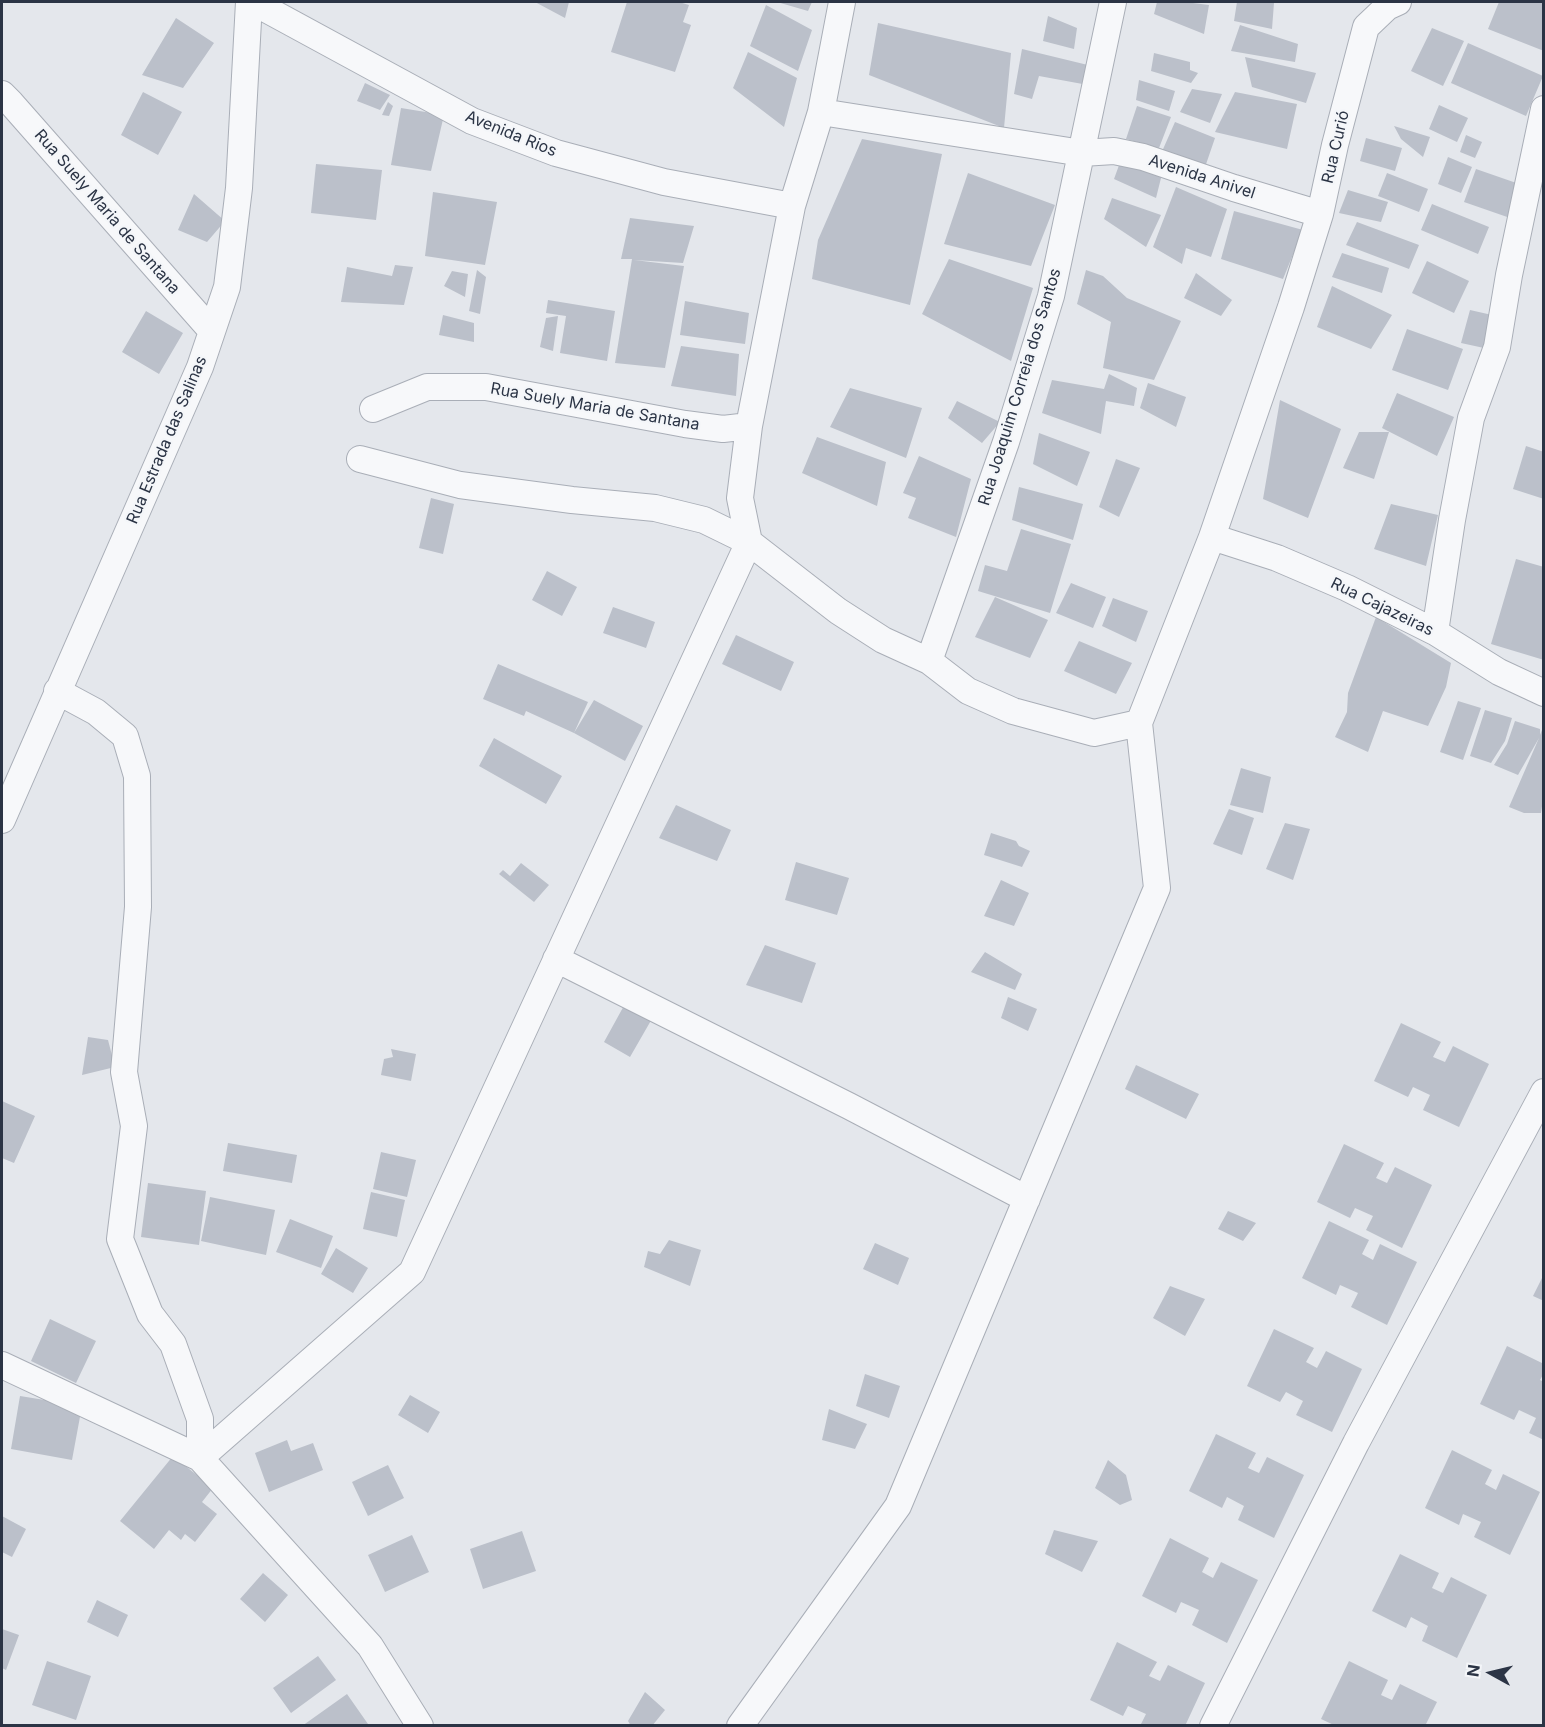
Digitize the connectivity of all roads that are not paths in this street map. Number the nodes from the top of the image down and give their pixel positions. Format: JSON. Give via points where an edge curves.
{"nodes":[{"id":1,"x":251,"y":2,"type":"edge"},
{"id":2,"x":842,"y":2,"type":"edge"},
{"id":3,"x":1113,"y":2,"type":"edge"},
{"id":4,"x":1398,"y":2,"type":"edge"},
{"id":5,"x":2,"y":94,"type":"edge"},
{"id":6,"x":1544,"y":109,"type":"edge"},
{"id":7,"x":821,"y":112,"type":"junction"},
{"id":8,"x":1082,"y":153,"type":"junction"},
{"id":9,"x":792,"y":206,"type":"junction"},
{"id":10,"x":1320,"y":214,"type":"junction"},
{"id":11,"x":211,"y":330,"type":"junction"},
{"id":12,"x":373,"y":409,"type":"dead end"},
{"id":13,"x":749,"y":426,"type":"junction"},
{"id":14,"x":360,"y":459,"type":"dead end"},
{"id":15,"x":1212,"y":537,"type":"junction"},
{"id":16,"x":748,"y":542,"type":"junction"},
{"id":17,"x":1435,"y":632,"type":"junction"},
{"id":18,"x":929,"y":661,"type":"junction"},
{"id":19,"x":57,"y":691,"type":"junction"},
{"id":20,"x":1544,"y":693,"type":"edge"},
{"id":21,"x":1139,"y":723,"type":"junction"},
{"id":22,"x":4,"y":809,"type":"edge"},
{"id":23,"x":556,"y":959,"type":"junction"},
{"id":24,"x":1544,"y":1092,"type":"edge"},
{"id":25,"x":1027,"y":1199,"type":"junction"},
{"id":26,"x":2,"y":1365,"type":"edge"},
{"id":27,"x":200,"y":1458,"type":"junction"},
{"id":28,"x":420,"y":1725,"type":"edge"},
{"id":29,"x":740,"y":1725,"type":"edge"},
{"id":30,"x":1213,"y":1725,"type":"edge"}],
"edges":[{"from":1,"to":9,"type":"street","name":"Avenida Rios","via":[[472,121],[556,153],[664,182]]},
{"from":1,"to":11,"type":"street","name":"Rua Estrada das Salinas","via":[[239,188],[226,287]]},
{"from":2,"to":7,"type":"street"},
{"from":3,"to":8,"type":"street","name":"Rua Joaquim Correia dos Santos"},
{"from":4,"to":10,"type":"street","name":"Rua Curió","via":[[1386,7],[1366,27]]},
{"from":5,"to":11,"type":"street","name":"Rua Suely Maria de Santana"},
{"from":6,"to":17,"type":"street","via":[[1497,347],[1471,418]]},
{"from":7,"to":8,"type":"street","name":"Avenida Anivel"},
{"from":7,"to":9,"type":"street"},
{"from":8,"to":10,"type":"street","name":"Avenida Anivel","via":[[1114,151],[1143,157]]},
{"from":8,"to":18,"type":"street","name":"Rua Joaquim Correia dos Santos","via":[[1051,296],[1006,442]]},
{"from":9,"to":13,"type":"street"},
{"from":10,"to":15,"type":"street","name":"Rua Curió"},
{"from":11,"to":19,"type":"street","name":"Rua Estrada das Salinas","via":[[200,367]]},
{"from":12,"to":13,"type":"street","name":"Rua Suely Maria de Santana","via":[[427,387],[486,387],[685,424],[723,429]]},
{"from":13,"to":16,"type":"street","via":[[740,498]]},
{"from":14,"to":16,"type":"street","via":[[460,485],[655,508],[704,520]]},
{"from":15,"to":17,"type":"street","name":"Rua Cajazeiras","via":[[1287,562]]},
{"from":15,"to":21,"type":"street","name":"Rua Curió"},
{"from":16,"to":18,"type":"street","via":[[837,611],[883,640]]},
{"from":16,"to":23,"type":"street"},
{"from":17,"to":20,"type":"street","name":"Rua Cajazeiras","via":[[1499,672]]},
{"from":18,"to":21,"type":"street","via":[[968,691],[1056,724],[1094,733]]},
{"from":19,"to":22,"type":"street","name":"Rua Estrada das Salinas"},
{"from":19,"to":27,"type":"street","via":[[96,712],[125,736],[137,776],[138,907],[124,1072],[134,1126],[120,1239],[150,1314],[173,1344],[200,1419]]},
{"from":21,"to":25,"type":"street","via":[[1157,888]]},
{"from":23,"to":25,"type":"street"},
{"from":23,"to":27,"type":"street","via":[[412,1272]]},
{"from":24,"to":30,"type":"street","via":[[1356,1443]]},
{"from":25,"to":29,"type":"street","via":[[898,1506]]},
{"from":26,"to":27,"type":"street"},
{"from":27,"to":28,"type":"street","via":[[370,1646]]}]}
